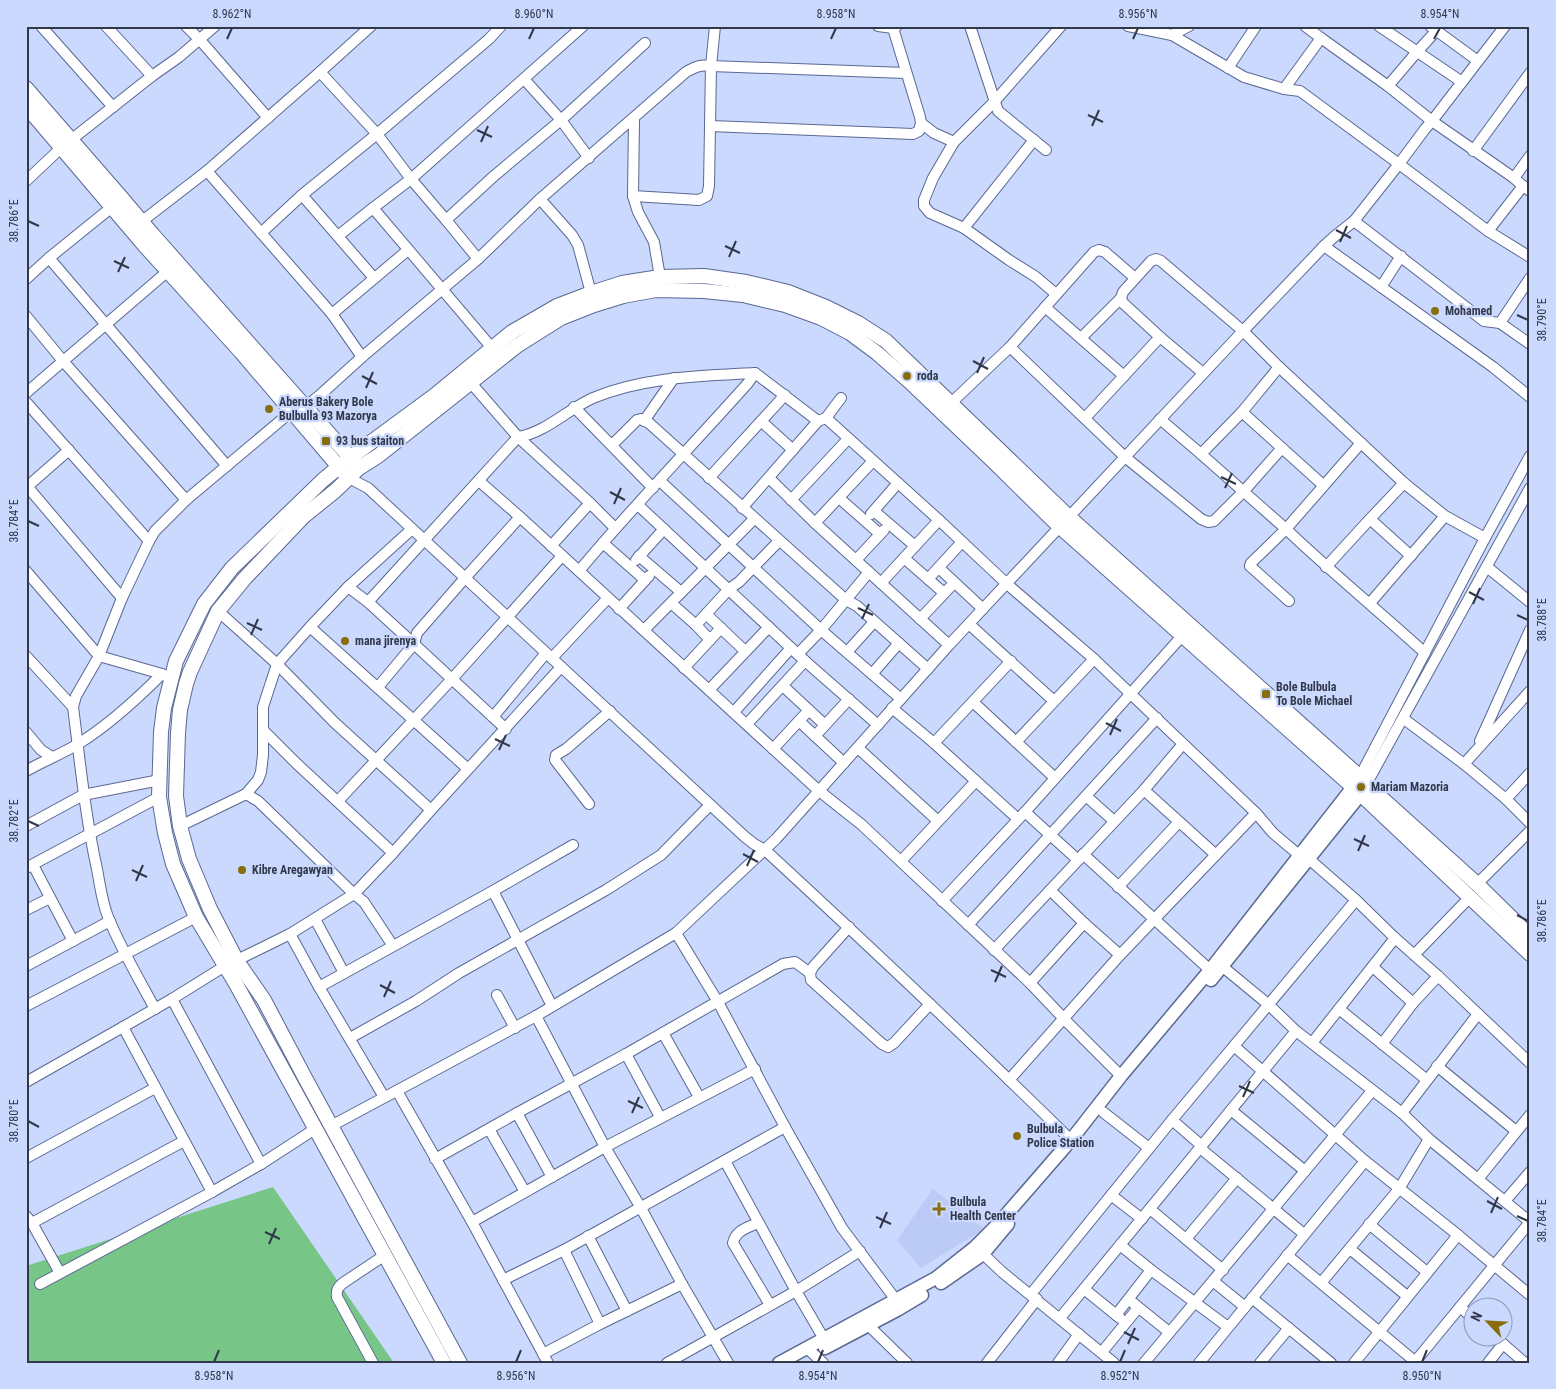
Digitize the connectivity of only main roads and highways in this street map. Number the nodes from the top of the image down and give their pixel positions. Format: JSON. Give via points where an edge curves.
{"nodes":[{"id":1,"x":26,"y":88,"type":"edge"},
{"id":2,"x":26,"y":106,"type":"edge"},
{"id":3,"x":67,"y":143,"type":"junction"},
{"id":4,"x":787,"y":299,"type":"junction"},
{"id":5,"x":545,"y":320,"type":"junction"},
{"id":6,"x":298,"y":409,"type":"junction"},
{"id":7,"x":338,"y":467,"type":"junction"},
{"id":8,"x":353,"y":468,"type":"junction"},
{"id":9,"x":1064,"y":522,"type":"junction"},
{"id":10,"x":1360,"y":786,"type":"junction"},
{"id":11,"x":1530,"y":936,"type":"edge"},
{"id":12,"x":1530,"y":954,"type":"edge"},
{"id":13,"x":231,"y":963,"type":"junction"},
{"id":14,"x":444,"y":1363,"type":"edge"},
{"id":15,"x":460,"y":1363,"type":"edge"}],
"edges":[{"from":1,"to":3,"type":"main road"},
{"from":2,"to":3,"type":"main road"},
{"from":3,"to":6,"type":"main road","via":[[141,222]]},
{"from":3,"to":6,"type":"main road","via":[[112,207],[241,352]]},
{"from":4,"to":5,"type":"main road","via":[[656,290],[624,296],[561,318]]},
{"from":4,"to":5,"type":"main road","via":[[746,282],[704,276],[660,277],[591,292],[557,306]]},
{"from":4,"to":9,"type":"main road","via":[[850,333],[877,353]]},
{"from":4,"to":9,"type":"main road","via":[[826,307],[886,341],[951,403]]},
{"from":5,"to":8,"type":"main road","via":[[378,456]]},
{"from":5,"to":8,"type":"main road","via":[[512,332]]},
{"from":6,"to":7,"type":"main road"},
{"from":6,"to":8,"type":"main road"},
{"from":7,"to":8,"type":"main road"},
{"from":7,"to":13,"type":"main road","via":[[232,568],[204,604],[167,676],[159,797],[166,833],[173,864],[196,917]]},
{"from":8,"to":13,"type":"main road","via":[[245,578],[218,611],[190,672],[180,710],[176,796],[180,826],[189,859]]},
{"from":9,"to":10,"type":"main road"},
{"from":9,"to":10,"type":"main road","via":[[1182,636]]},
{"from":10,"to":11,"type":"main road","via":[[1477,884]]},
{"from":10,"to":12,"type":"main road"},
{"from":13,"to":14,"type":"main road","via":[[315,1129]]},
{"from":13,"to":15,"type":"main road","via":[[264,1000]]}]}
